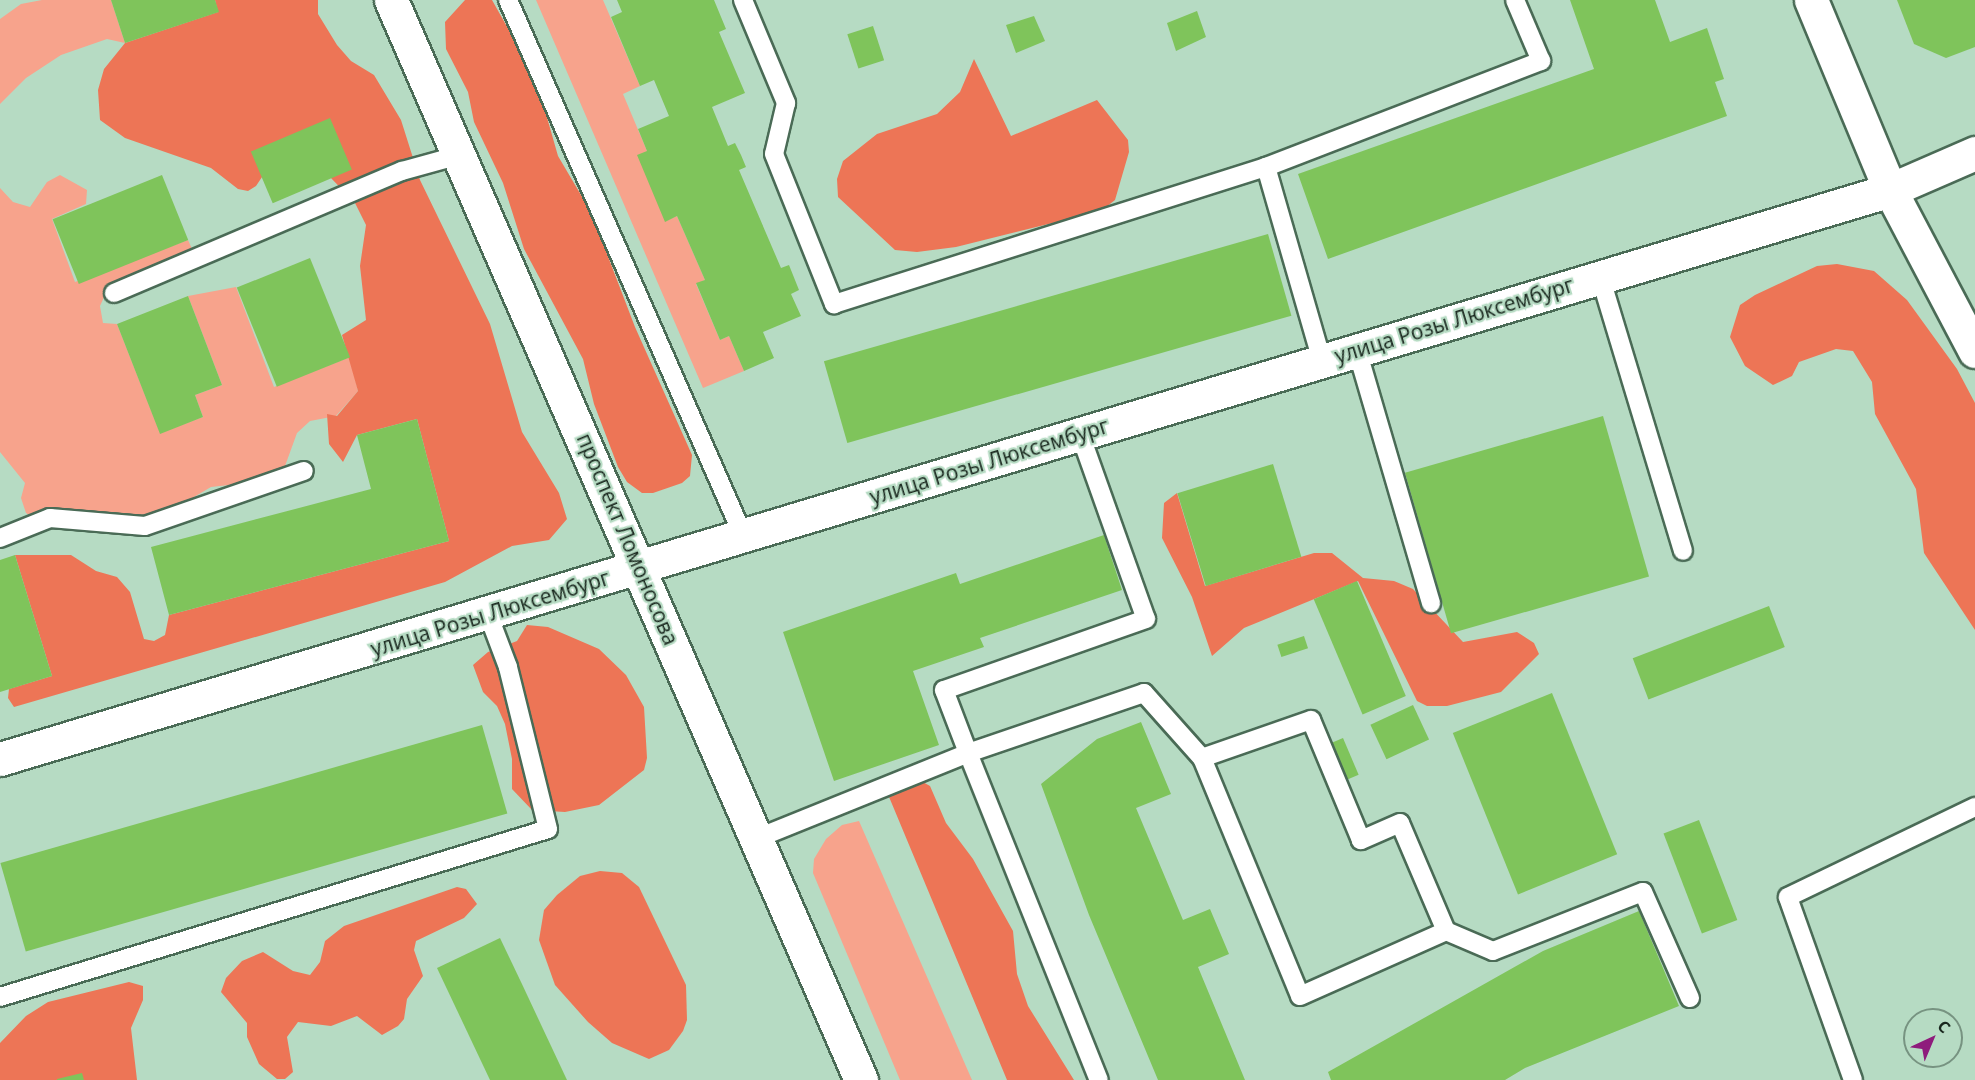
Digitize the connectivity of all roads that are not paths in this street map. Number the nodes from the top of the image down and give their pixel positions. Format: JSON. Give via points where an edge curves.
{"nodes":[{"id":1,"x":391,"y":0,"type":"edge"},
{"id":2,"x":508,"y":0,"type":"edge"},
{"id":3,"x":743,"y":0,"type":"edge"},
{"id":4,"x":1515,"y":0,"type":"edge"},
{"id":5,"x":1811,"y":0,"type":"edge"},
{"id":6,"x":1975,"y":153,"type":"edge"},
{"id":7,"x":460,"y":154,"type":"junction"},
{"id":8,"x":1266,"y":167,"type":"junction"},
{"id":9,"x":1890,"y":190,"type":"junction"},
{"id":10,"x":1600,"y":276,"type":"junction"},
{"id":11,"x":114,"y":293,"type":"dead end"},
{"id":12,"x":1357,"y":350,"type":"junction"},
{"id":13,"x":1975,"y":351,"type":"edge"},
{"id":14,"x":1322,"y":361,"type":"junction"},
{"id":15,"x":1080,"y":434,"type":"junction"},
{"id":16,"x":304,"y":471,"type":"dead end"},
{"id":17,"x":743,"y":536,"type":"junction"},
{"id":18,"x":0,"y":538,"type":"edge"},
{"id":19,"x":1683,"y":551,"type":"dead end"},
{"id":20,"x":641,"y":568,"type":"junction"},
{"id":21,"x":1431,"y":603,"type":"dead end"},
{"id":22,"x":488,"y":614,"type":"junction"},
{"id":23,"x":968,"y":753,"type":"junction"},
{"id":24,"x":1202,"y":758,"type":"junction"},
{"id":25,"x":0,"y":759,"type":"edge"},
{"id":26,"x":1975,"y":807,"type":"edge"},
{"id":27,"x":758,"y":838,"type":"junction"},
{"id":28,"x":1446,"y":931,"type":"junction"},
{"id":29,"x":0,"y":997,"type":"edge"},
{"id":30,"x":1690,"y":998,"type":"dead end"},
{"id":31,"x":861,"y":1080,"type":"edge"},
{"id":32,"x":1099,"y":1080,"type":"edge"},
{"id":33,"x":1853,"y":1080,"type":"edge"}],
"edges":[{"from":1,"to":7,"type":"street","name":"проспект Ломоносова"},
{"from":2,"to":17,"type":"lane"},
{"from":3,"to":8,"type":"lane","via":[[786,103],[774,154],[834,304]]},
{"from":4,"to":8,"type":"lane","via":[[1541,61]]},
{"from":5,"to":9,"type":"street"},
{"from":6,"to":9,"type":"street","name":"улица Розы Люксембург"},
{"from":7,"to":11,"type":"lane","via":[[402,171]]},
{"from":7,"to":20,"type":"street","name":"проспект Ломоносова"},
{"from":8,"to":14,"type":"lane"},
{"from":9,"to":10,"type":"street","name":"улица Розы Люксембург"},
{"from":9,"to":13,"type":"street"},
{"from":10,"to":12,"type":"street","name":"улица Розы Люксембург"},
{"from":10,"to":19,"type":"lane"},
{"from":12,"to":14,"type":"street","name":"улица Розы Люксембург"},
{"from":12,"to":21,"type":"lane"},
{"from":14,"to":15,"type":"street","name":"улица Розы Люксембург"},
{"from":15,"to":17,"type":"street","name":"улица Розы Люксембург"},
{"from":15,"to":23,"type":"lane","via":[[1146,619],[945,690]]},
{"from":16,"to":18,"type":"lane","via":[[145,526],[50,518]]},
{"from":17,"to":20,"type":"street","name":"улица Розы Люксембург"},
{"from":20,"to":22,"type":"street","name":"улица Розы Люксембург"},
{"from":20,"to":27,"type":"street","name":"проспект Ломоносова"},
{"from":22,"to":25,"type":"street","name":"улица Розы Люксембург"},
{"from":22,"to":29,"type":"lane","via":[[508,667],[548,829]]},
{"from":23,"to":24,"type":"lane","via":[[1144,693]]},
{"from":23,"to":27,"type":"lane"},
{"from":23,"to":32,"type":"lane"},
{"from":24,"to":28,"type":"lane","via":[[1311,720],[1362,840],[1400,823]]},
{"from":24,"to":28,"type":"lane","via":[[1300,996]]},
{"from":26,"to":33,"type":"lane","via":[[1788,897]]},
{"from":27,"to":31,"type":"street","name":"проспект Ломоносова"},
{"from":28,"to":30,"type":"lane","via":[[1493,951],[1643,892]]}]}
